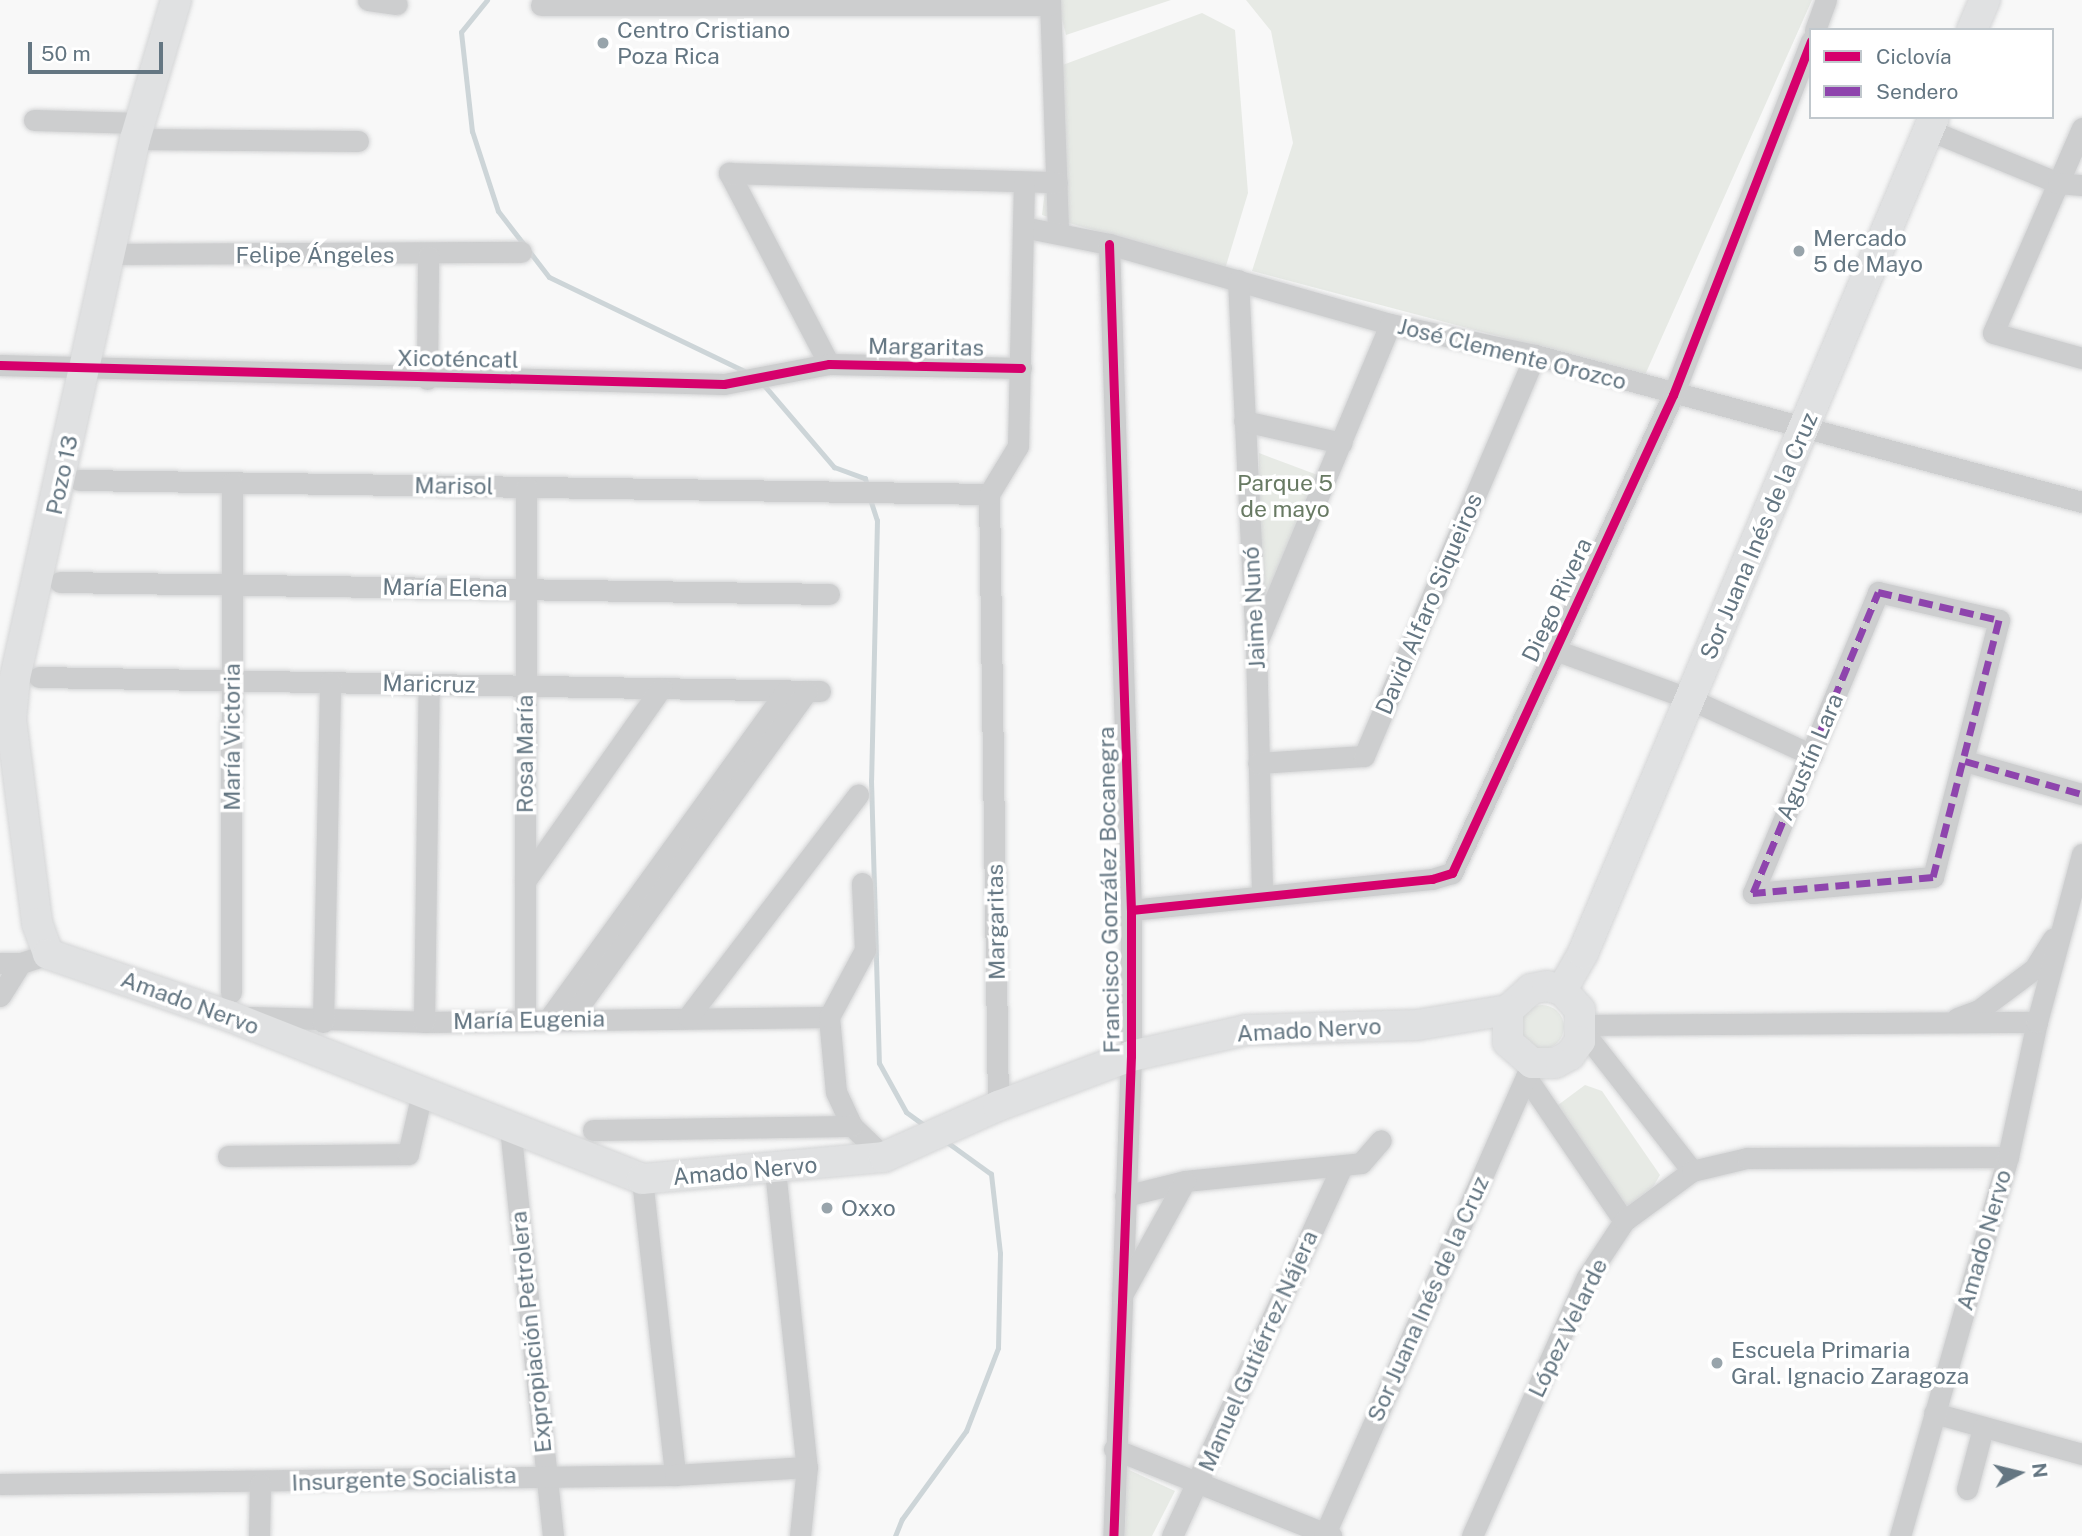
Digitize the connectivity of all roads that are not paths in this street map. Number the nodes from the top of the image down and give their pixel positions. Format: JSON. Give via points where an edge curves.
{"nodes":[{"id":1,"x":176,"y":0,"type":"edge"},
{"id":2,"x":368,"y":0,"type":"edge"},
{"id":3,"x":1826,"y":0,"type":"edge"},
{"id":4,"x":1050,"y":3,"type":"edge"},
{"id":5,"x":397,"y":4,"type":"dead end"},
{"id":6,"x":541,"y":5,"type":"dead end"},
{"id":7,"x":1816,"y":28,"type":"edge"},
{"id":8,"x":1809,"y":46,"type":"edge"},
{"id":9,"x":34,"y":120,"type":"dead end"},
{"id":10,"x":1931,"y":123,"type":"edge"},
{"id":11,"x":2082,"y":128,"type":"edge"},
{"id":12,"x":137,"y":131,"type":"junction"},
{"id":13,"x":358,"y":141,"type":"dead end"},
{"id":14,"x":1057,"y":182,"type":"junction"},
{"id":15,"x":2058,"y":183,"type":"junction"},
{"id":16,"x":1024,"y":184,"type":"junction"},
{"id":17,"x":2082,"y":185,"type":"edge"},
{"id":18,"x":1023,"y":227,"type":"junction"},
{"id":19,"x":1058,"y":231,"type":"junction"},
{"id":20,"x":1109,"y":244,"type":"junction"},
{"id":21,"x":521,"y":252,"type":"dead end"},
{"id":22,"x":108,"y":254,"type":"junction"},
{"id":23,"x":428,"y":256,"type":"junction"},
{"id":24,"x":1238,"y":280,"type":"junction"},
{"id":25,"x":1390,"y":324,"type":"junction"},
{"id":26,"x":1535,"y":355,"type":"junction"},
{"id":27,"x":2082,"y":358,"type":"edge"},
{"id":28,"x":830,"y":364,"type":"junction"},
{"id":29,"x":0,"y":365,"type":"edge"},
{"id":30,"x":84,"y":368,"type":"junction"},
{"id":31,"x":1021,"y":368,"type":"junction"},
{"id":32,"x":427,"y":379,"type":"junction"},
{"id":33,"x":1673,"y":395,"type":"junction"},
{"id":34,"x":1244,"y":421,"type":"junction"},
{"id":35,"x":1804,"y":430,"type":"junction"},
{"id":36,"x":1342,"y":443,"type":"junction"},
{"id":37,"x":79,"y":480,"type":"dead end"},
{"id":38,"x":232,"y":482,"type":"junction"},
{"id":39,"x":526,"y":488,"type":"junction"},
{"id":40,"x":989,"y":494,"type":"junction"},
{"id":41,"x":2082,"y":502,"type":"edge"},
{"id":42,"x":60,"y":582,"type":"dead end"},
{"id":43,"x":232,"y":584,"type":"junction"},
{"id":44,"x":526,"y":589,"type":"junction"},
{"id":45,"x":830,"y":594,"type":"dead end"},
{"id":46,"x":1256,"y":645,"type":"junction"},
{"id":47,"x":1555,"y":650,"type":"junction"},
{"id":48,"x":39,"y":677,"type":"dead end"},
{"id":49,"x":232,"y":681,"type":"junction"},
{"id":50,"x":330,"y":682,"type":"junction"},
{"id":51,"x":429,"y":684,"type":"junction"},
{"id":52,"x":526,"y":686,"type":"junction"},
{"id":53,"x":661,"y":688,"type":"junction"},
{"id":54,"x":1690,"y":699,"type":"junction"},
{"id":55,"x":1812,"y":755,"type":"junction"},
{"id":56,"x":1965,"y":761,"type":"junction"},
{"id":57,"x":1258,"y":763,"type":"junction"},
{"id":58,"x":2082,"y":794,"type":"edge"},
{"id":59,"x":858,"y":795,"type":"dead end"},
{"id":60,"x":2082,"y":854,"type":"edge"},
{"id":61,"x":526,"y":881,"type":"junction"},
{"id":62,"x":862,"y":883,"type":"dead end"},
{"id":63,"x":1262,"y":894,"type":"junction"},
{"id":64,"x":1131,"y":910,"type":"junction"},
{"id":65,"x":2065,"y":918,"type":"junction"},
{"id":66,"x":35,"y":958,"type":"junction"},
{"id":67,"x":0,"y":963,"type":"edge"},
{"id":68,"x":1562,"y":990,"type":"junction"},
{"id":69,"x":0,"y":996,"type":"edge"},
{"id":70,"x":230,"y":1004,"type":"junction"},
{"id":71,"x":1508,"y":1010,"type":"junction"},
{"id":72,"x":688,"y":1017,"type":"junction"},
{"id":73,"x":829,"y":1017,"type":"junction"},
{"id":74,"x":558,"y":1020,"type":"junction"},
{"id":75,"x":525,"y":1021,"type":"junction"},
{"id":76,"x":323,"y":1022,"type":"junction"},
{"id":77,"x":2037,"y":1022,"type":"junction"},
{"id":78,"x":424,"y":1023,"type":"junction"},
{"id":79,"x":1944,"y":1023,"type":"junction"},
{"id":80,"x":1582,"y":1027,"type":"junction"},
{"id":81,"x":1131,"y":1056,"type":"junction"},
{"id":82,"x":1529,"y":1070,"type":"junction"},
{"id":83,"x":422,"y":1093,"type":"junction"},
{"id":84,"x":999,"y":1106,"type":"junction"},
{"id":85,"x":852,"y":1126,"type":"junction"},
{"id":86,"x":510,"y":1127,"type":"junction"},
{"id":87,"x":593,"y":1130,"type":"dead end"},
{"id":88,"x":1381,"y":1140,"type":"dead end"},
{"id":89,"x":228,"y":1156,"type":"dead end"},
{"id":90,"x":884,"y":1157,"type":"junction"},
{"id":91,"x":2008,"y":1157,"type":"junction"},
{"id":92,"x":1342,"y":1166,"type":"junction"},
{"id":93,"x":775,"y":1170,"type":"junction"},
{"id":94,"x":1692,"y":1171,"type":"junction"},
{"id":95,"x":642,"y":1179,"type":"junction"},
{"id":96,"x":1185,"y":1181,"type":"junction"},
{"id":97,"x":1125,"y":1195,"type":"junction"},
{"id":98,"x":1624,"y":1221,"type":"junction"},
{"id":99,"x":1119,"y":1301,"type":"junction"},
{"id":100,"x":1934,"y":1413,"type":"junction"},
{"id":101,"x":1983,"y":1428,"type":"junction"},
{"id":102,"x":1114,"y":1449,"type":"junction"},
{"id":103,"x":2082,"y":1454,"type":"edge"},
{"id":104,"x":807,"y":1467,"type":"junction"},
{"id":105,"x":546,"y":1474,"type":"junction"},
{"id":106,"x":675,"y":1475,"type":"junction"},
{"id":107,"x":1199,"y":1480,"type":"junction"},
{"id":108,"x":0,"y":1484,"type":"edge"},
{"id":109,"x":260,"y":1484,"type":"junction"},
{"id":110,"x":1967,"y":1489,"type":"dead end"},
{"id":111,"x":1327,"y":1535,"type":"edge"},
{"id":112,"x":259,"y":1536,"type":"edge"},
{"id":113,"x":553,"y":1536,"type":"edge"},
{"id":114,"x":800,"y":1536,"type":"edge"},
{"id":115,"x":1113,"y":1536,"type":"edge"},
{"id":116,"x":1172,"y":1536,"type":"edge"},
{"id":117,"x":1472,"y":1536,"type":"edge"},
{"id":118,"x":1900,"y":1536,"type":"edge"}],
"edges":[{"from":1,"to":12,"type":"main road","name":"Pozo 13"},
{"from":2,"to":5,"type":"street"},
{"from":3,"to":7,"type":"street"},
{"from":4,"to":6,"type":"street"},
{"from":4,"to":14,"type":"street"},
{"from":8,"to":33,"type":"street","name":"Diego Rivera"},
{"from":9,"to":12,"type":"street"},
{"from":10,"to":15,"type":"street"},
{"from":10,"to":35,"type":"main road","name":"Sor Juana Inés de la Cruz"},
{"from":11,"to":15,"type":"street"},
{"from":12,"to":13,"type":"street"},
{"from":12,"to":22,"type":"main road","name":"Pozo 13"},
{"from":14,"to":16,"type":"street"},
{"from":14,"to":19,"type":"street"},
{"from":15,"to":17,"type":"street"},
{"from":15,"to":27,"type":"street","via":[[1993,333]]},
{"from":16,"to":18,"type":"street"},
{"from":16,"to":28,"type":"street","via":[[729,173]]},
{"from":18,"to":19,"type":"street","name":"José Clemente Orozco"},
{"from":18,"to":31,"type":"street"},
{"from":19,"to":20,"type":"street","name":"José Clemente Orozco"},
{"from":20,"to":24,"type":"street","name":"José Clemente Orozco"},
{"from":20,"to":64,"type":"street","name":"Francisco González Bocanegra"},
{"from":21,"to":23,"type":"street","name":"Felipe Ángeles"},
{"from":22,"to":23,"type":"street","name":"Felipe Ángeles"},
{"from":22,"to":30,"type":"main road","name":"Pozo 13"},
{"from":23,"to":32,"type":"street"},
{"from":24,"to":25,"type":"street","name":"José Clemente Orozco"},
{"from":24,"to":34,"type":"street","name":"Jaime Nunó"},
{"from":25,"to":26,"type":"street","name":"José Clemente Orozco"},
{"from":25,"to":36,"type":"street"},
{"from":26,"to":33,"type":"street","name":"José Clemente Orozco"},
{"from":26,"to":57,"type":"street","name":"David Alfaro Siqueiros","via":[[1364,756]]},
{"from":28,"to":31,"type":"street","name":"Margaritas"},
{"from":28,"to":32,"type":"street","name":"Xicoténcatl","via":[[724,384],[702,380]]},
{"from":29,"to":30,"type":"street","name":"Xicoténcatl"},
{"from":30,"to":32,"type":"street","name":"Xicoténcatl"},
{"from":30,"to":66,"type":"main road","name":"Pozo 13","via":[[15,678],[11,719],[37,923]]},
{"from":31,"to":40,"type":"street","via":[[1018,446]]},
{"from":33,"to":35,"type":"street","name":"José Clemente Orozco"},
{"from":33,"to":47,"type":"street","name":"Diego Rivera"},
{"from":34,"to":36,"type":"street"},
{"from":34,"to":46,"type":"street","name":"Jaime Nunó"},
{"from":35,"to":41,"type":"street","name":"José Clemente Orozco"},
{"from":35,"to":54,"type":"main road","name":"Sor Juana Inés de la Cruz"},
{"from":36,"to":46,"type":"street"},
{"from":37,"to":38,"type":"street","name":"Marisol"},
{"from":38,"to":39,"type":"street","name":"Marisol"},
{"from":38,"to":43,"type":"street","name":"María Victoria"},
{"from":39,"to":40,"type":"street","name":"Marisol"},
{"from":39,"to":44,"type":"street","name":"Rosa María"},
{"from":40,"to":84,"type":"street","name":"Margaritas"},
{"from":42,"to":43,"type":"street","name":"María Elena"},
{"from":43,"to":44,"type":"street","name":"María Elena"},
{"from":43,"to":49,"type":"street","name":"María Victoria"},
{"from":44,"to":45,"type":"street","name":"María Elena"},
{"from":44,"to":52,"type":"street","name":"Rosa María"},
{"from":46,"to":57,"type":"street","name":"Jaime Nunó"},
{"from":47,"to":54,"type":"street"},
{"from":47,"to":63,"type":"street","name":"Diego Rivera","via":[[1452,873],[1432,879]]},
{"from":48,"to":49,"type":"street","name":"Maricruz"},
{"from":49,"to":50,"type":"street","name":"Maricruz"},
{"from":49,"to":70,"type":"street","name":"María Victoria"},
{"from":50,"to":51,"type":"street","name":"Maricruz"},
{"from":50,"to":76,"type":"street"},
{"from":51,"to":52,"type":"street","name":"Maricruz"},
{"from":51,"to":78,"type":"street"},
{"from":52,"to":53,"type":"street","name":"Maricruz"},
{"from":52,"to":61,"type":"street","name":"Rosa María"},
{"from":53,"to":61,"type":"street"},
{"from":53,"to":74,"type":"street","name":"Maricruz","via":[[804,691]]},
{"from":54,"to":55,"type":"street"},
{"from":54,"to":68,"type":"main road","name":"Sor Juana Inés de la Cruz","via":[[1583,953]]},
{"from":55,"to":56,"type":"street","name":"Agustín Lara","via":[[1878,592],[1998,620]]},
{"from":55,"to":56,"type":"street","name":"Agustín Lara","via":[[1753,893],[1933,877]]},
{"from":56,"to":58,"type":"street"},
{"from":57,"to":63,"type":"street","name":"Jaime Nunó"},
{"from":59,"to":72,"type":"street"},
{"from":60,"to":65,"type":"street","name":"Amado Nervo"},
{"from":61,"to":75,"type":"street","name":"Rosa María"},
{"from":62,"to":73,"type":"street","via":[[865,950]]},
{"from":63,"to":64,"type":"street","name":"Diego Rivera"},
{"from":64,"to":81,"type":"street","name":"Francisco González Bocanegra"},
{"from":65,"to":77,"type":"street","name":"Amado Nervo"},
{"from":65,"to":79,"type":"street","via":[[2034,969],[1979,1010]]},
{"from":66,"to":67,"type":"street","name":"Amado Nervo"},
{"from":66,"to":69,"type":"street"},
{"from":66,"to":70,"type":"main road","name":"Amado Nervo"},
{"from":68,"to":71,"type":"main road","name":"Amado Nervo","via":[[1531,989]]},
{"from":68,"to":80,"type":"main road","via":[[1580,1010]]},
{"from":70,"to":76,"type":"street","name":"María Eugenia"},
{"from":70,"to":83,"type":"main road","name":"Amado Nervo"},
{"from":71,"to":81,"type":"main road","name":"Amado Nervo","via":[[1417,1025],[1246,1030]]},
{"from":71,"to":82,"type":"main road","via":[[1508,1042]]},
{"from":72,"to":73,"type":"street","name":"María Eugenia"},
{"from":72,"to":74,"type":"street","name":"María Eugenia"},
{"from":73,"to":85,"type":"street","via":[[836,1092]]},
{"from":74,"to":75,"type":"street","name":"María Eugenia"},
{"from":75,"to":78,"type":"street","name":"María Eugenia"},
{"from":76,"to":78,"type":"street","name":"María Eugenia"},
{"from":77,"to":79,"type":"street"},
{"from":77,"to":91,"type":"street","name":"Amado Nervo"},
{"from":79,"to":80,"type":"street"},
{"from":80,"to":82,"type":"main road","via":[[1570,1055]]},
{"from":80,"to":94,"type":"street"},
{"from":81,"to":84,"type":"main road","name":"Amado Nervo"},
{"from":81,"to":97,"type":"street","name":"Francisco González Bocanegra"},
{"from":82,"to":98,"type":"street"},
{"from":82,"to":111,"type":"street","name":"Sor Juana Inés de la Cruz"},
{"from":83,"to":86,"type":"main road","name":"Amado Nervo"},
{"from":83,"to":89,"type":"street","via":[[408,1154]]},
{"from":84,"to":90,"type":"main road","name":"Amado Nervo"},
{"from":85,"to":87,"type":"street"},
{"from":85,"to":90,"type":"street"},
{"from":86,"to":95,"type":"main road","name":"Amado Nervo"},
{"from":86,"to":105,"type":"street","name":"Expropiación Petrolera"},
{"from":88,"to":92,"type":"street","via":[[1361,1163]]},
{"from":90,"to":93,"type":"main road","name":"Amado Nervo"},
{"from":91,"to":94,"type":"street","name":"López Velarde","via":[[1747,1158]]},
{"from":91,"to":100,"type":"street","name":"Amado Nervo"},
{"from":92,"to":96,"type":"street"},
{"from":92,"to":107,"type":"street","name":"Manuel Gutiérrez Nájera"},
{"from":93,"to":95,"type":"main road","name":"Amado Nervo"},
{"from":93,"to":104,"type":"street"},
{"from":94,"to":98,"type":"street","name":"López Velarde"},
{"from":95,"to":106,"type":"street"},
{"from":96,"to":97,"type":"street"},
{"from":96,"to":99,"type":"street","name":"Francisco González Bocanegra"},
{"from":97,"to":99,"type":"street","name":"Francisco González Bocanegra"},
{"from":98,"to":117,"type":"street","name":"López Velarde","via":[[1587,1278]]},
{"from":99,"to":102,"type":"street","name":"Francisco González Bocanegra"},
{"from":100,"to":101,"type":"street"},
{"from":100,"to":118,"type":"street","name":"Amado Nervo"},
{"from":101,"to":103,"type":"street"},
{"from":101,"to":110,"type":"street"},
{"from":102,"to":107,"type":"street"},
{"from":102,"to":115,"type":"street","name":"Francisco González Bocanegra"},
{"from":104,"to":106,"type":"street","name":"Insurgente Socialista"},
{"from":104,"to":114,"type":"street"},
{"from":105,"to":106,"type":"street","name":"Insurgente Socialista"},
{"from":105,"to":109,"type":"street","name":"Insurgente Socialista"},
{"from":105,"to":113,"type":"street","name":"Expropiación Petrolera"},
{"from":107,"to":111,"type":"street"},
{"from":107,"to":116,"type":"street","name":"Manuel Gutiérrez Nájera"},
{"from":108,"to":109,"type":"street","name":"Insurgente Socialista"},
{"from":109,"to":112,"type":"street"}]}
